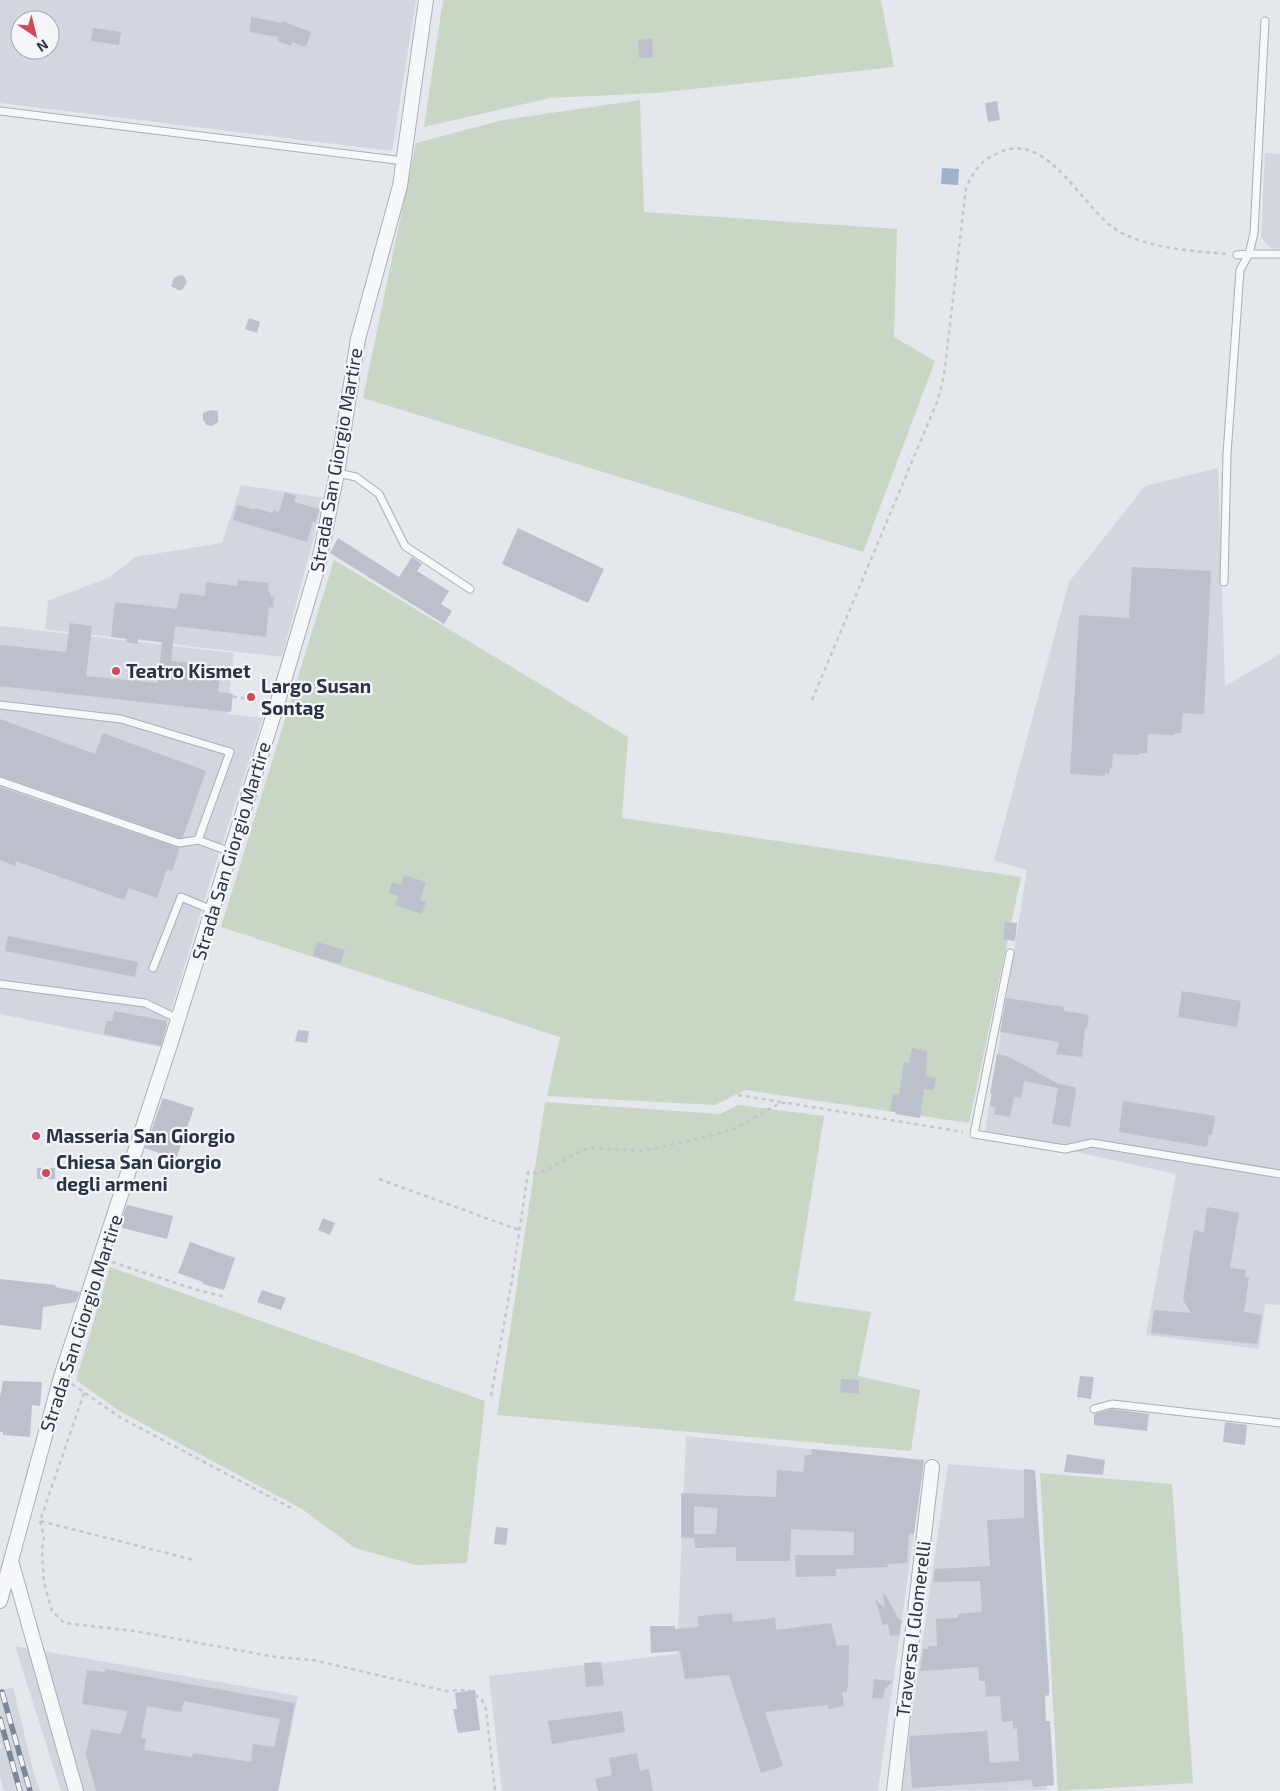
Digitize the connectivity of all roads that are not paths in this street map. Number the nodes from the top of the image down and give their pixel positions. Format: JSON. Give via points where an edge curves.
{"nodes":[{"id":1,"x":426,"y":0,"type":"edge"},
{"id":2,"x":1264,"y":21,"type":"dead end"},
{"id":3,"x":0,"y":110,"type":"edge"},
{"id":4,"x":404,"y":161,"type":"junction"},
{"id":5,"x":1249,"y":254,"type":"junction"},
{"id":6,"x":1280,"y":254,"type":"edge"},
{"id":7,"x":1237,"y":255,"type":"road end"},
{"id":8,"x":337,"y":473,"type":"junction"},
{"id":9,"x":1224,"y":582,"type":"dead end"},
{"id":10,"x":470,"y":589,"type":"dead end"},
{"id":11,"x":0,"y":705,"type":"edge"},
{"id":12,"x":0,"y":781,"type":"edge"},
{"id":13,"x":198,"y":840,"type":"junction"},
{"id":14,"x":231,"y":852,"type":"junction"},
{"id":15,"x":212,"y":910,"type":"junction"},
{"id":16,"x":1010,"y":954,"type":"dead end"},
{"id":17,"x":153,"y":968,"type":"dead end"},
{"id":18,"x":0,"y":984,"type":"edge"},
{"id":19,"x":178,"y":1019,"type":"junction"},
{"id":20,"x":1280,"y":1174,"type":"edge"},
{"id":21,"x":1094,"y":1409,"type":"dead end"},
{"id":22,"x":1280,"y":1423,"type":"edge"},
{"id":23,"x":932,"y":1466,"type":"dead end"},
{"id":24,"x":11,"y":1561,"type":"junction"},
{"id":25,"x":0,"y":1601,"type":"edge"},
{"id":26,"x":76,"y":1791,"type":"edge"},
{"id":27,"x":894,"y":1791,"type":"edge"}],
"edges":[{"from":1,"to":4,"type":"street","name":"Strada San Giorgio Martire"},
{"from":2,"to":5,"type":"lane","via":[[1254,233]]},
{"from":3,"to":4,"type":"lane"},
{"from":4,"to":8,"type":"street","name":"Strada San Giorgio Martire","via":[[358,339]]},
{"from":5,"to":6,"type":"lane"},
{"from":5,"to":7,"type":"lane"},
{"from":5,"to":9,"type":"lane","via":[[1240,270],[1227,454]]},
{"from":8,"to":10,"type":"lane","via":[[356,477],[379,494],[405,546]]},
{"from":8,"to":14,"type":"street","name":"Strada San Giorgio Martire","via":[[318,566]]},
{"from":11,"to":13,"type":"lane","via":[[121,719],[230,752]]},
{"from":12,"to":13,"type":"lane","via":[[179,843]]},
{"from":13,"to":14,"type":"lane"},
{"from":14,"to":15,"type":"street","name":"Strada San Giorgio Martire"},
{"from":15,"to":17,"type":"lane","via":[[181,897]]},
{"from":15,"to":19,"type":"street","name":"Strada San Giorgio Martire"},
{"from":16,"to":20,"type":"lane","via":[[974,1134],[1066,1148],[1092,1143]]},
{"from":18,"to":19,"type":"lane","via":[[145,1003]]},
{"from":19,"to":24,"type":"street","name":"Strada San Giorgio Martire","via":[[61,1377]]},
{"from":21,"to":22,"type":"lane","via":[[1112,1404]]},
{"from":23,"to":27,"type":"street","name":"Traversa I Glomerelli"},
{"from":24,"to":25,"type":"street","name":"Strada San Giorgio Martire"},
{"from":24,"to":26,"type":"street"}]}
